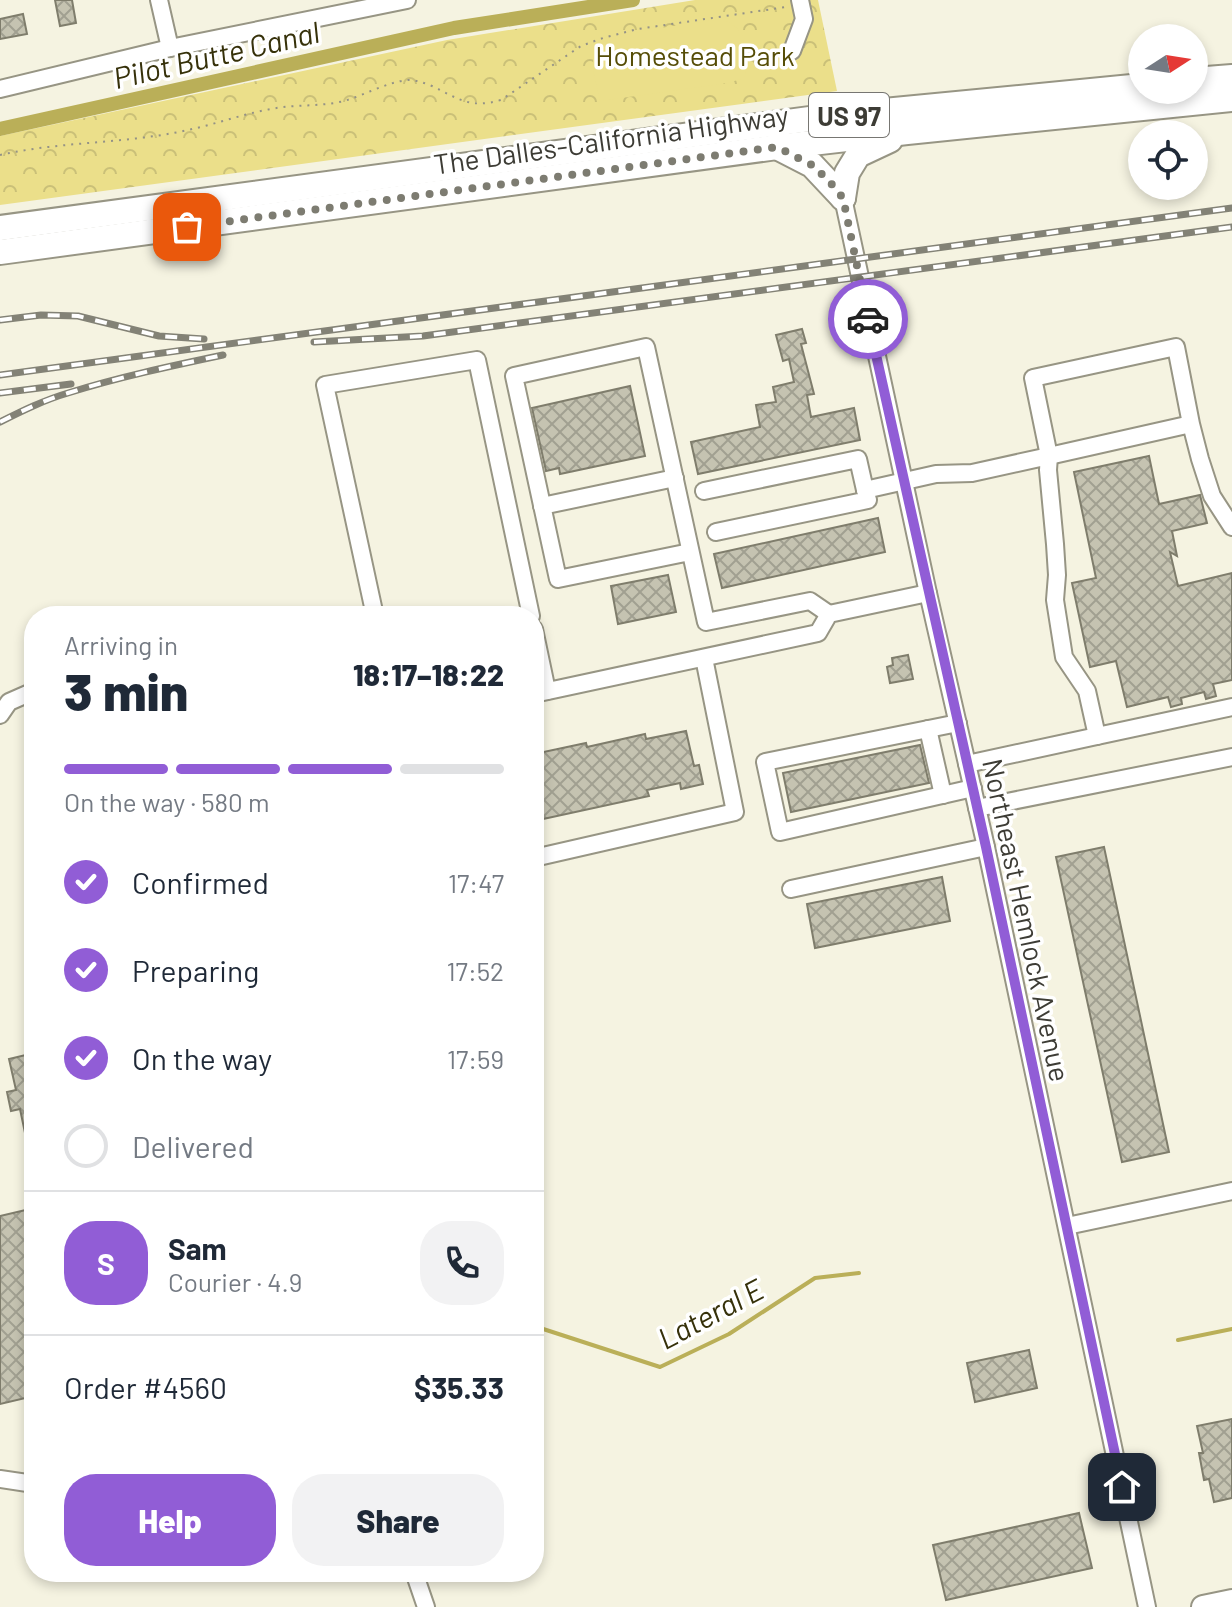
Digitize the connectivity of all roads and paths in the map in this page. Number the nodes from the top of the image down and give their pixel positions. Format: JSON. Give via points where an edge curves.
{"nodes":[{"id":1,"x":159,"y":0,"type":"edge"},
{"id":2,"x":400,"y":1,"type":"edge"},
{"id":3,"x":800,"y":1,"type":"edge"},
{"id":4,"x":170,"y":48,"type":"junction"},
{"id":5,"x":792,"y":51,"type":"dead end"},
{"id":6,"x":1232,"y":77,"type":"edge"},
{"id":7,"x":1208,"y":79,"type":"edge"},
{"id":8,"x":1128,"y":87,"type":"edge"},
{"id":9,"x":0,"y":89,"type":"edge"},
{"id":10,"x":1232,"y":99,"type":"edge"},
{"id":11,"x":907,"y":132,"type":"junction"},
{"id":12,"x":777,"y":147,"type":"junction"},
{"id":13,"x":0,"y":155,"type":"edge"},
{"id":14,"x":843,"y":198,"type":"junction"},
{"id":15,"x":0,"y":228,"type":"edge"},
{"id":16,"x":0,"y":252,"type":"edge"},
{"id":17,"x":1191,"y":424,"type":"junction"},
{"id":18,"x":1049,"y":456,"type":"junction"},
{"id":19,"x":675,"y":478,"type":"junction"},
{"id":20,"x":904,"y":481,"type":"junction"},
{"id":21,"x":865,"y":490,"type":"junction"},
{"id":22,"x":704,"y":491,"type":"dead end"},
{"id":23,"x":542,"y":506,"type":"junction"},
{"id":24,"x":1232,"y":527,"type":"edge"},
{"id":25,"x":716,"y":532,"type":"dead end"},
{"id":26,"x":690,"y":552,"type":"junction"},
{"id":27,"x":928,"y":593,"type":"junction"},
{"id":28,"x":373,"y":606,"type":"edge"},
{"id":29,"x":529,"y":606,"type":"edge"},
{"id":30,"x":829,"y":614,"type":"junction"},
{"id":31,"x":704,"y":658,"type":"junction"},
{"id":32,"x":544,"y":692,"type":"edge"},
{"id":33,"x":24,"y":695,"type":"edge"},
{"id":34,"x":1232,"y":707,"type":"edge"},
{"id":35,"x":0,"y":715,"type":"edge"},
{"id":36,"x":958,"y":723,"type":"junction"},
{"id":37,"x":928,"y":729,"type":"junction"},
{"id":38,"x":1097,"y":736,"type":"junction"},
{"id":39,"x":1232,"y":757,"type":"edge"},
{"id":40,"x":967,"y":764,"type":"junction"},
{"id":41,"x":973,"y":788,"type":"junction"},
{"id":42,"x":943,"y":795,"type":"junction"},
{"id":43,"x":977,"y":808,"type":"junction"},
{"id":44,"x":986,"y":847,"type":"junction"},
{"id":45,"x":544,"y":856,"type":"edge"},
{"id":46,"x":791,"y":889,"type":"dead end"},
{"id":47,"x":1232,"y":1191,"type":"edge"},
{"id":48,"x":1067,"y":1226,"type":"junction"},
{"id":49,"x":0,"y":1479,"type":"edge"},
{"id":50,"x":24,"y":1483,"type":"edge"},
{"id":51,"x":417,"y":1582,"type":"edge"},
{"id":52,"x":1232,"y":1601,"type":"edge"},
{"id":53,"x":426,"y":1607,"type":"edge"},
{"id":54,"x":1147,"y":1607,"type":"edge"},
{"id":55,"x":1203,"y":1607,"type":"edge"}],
"edges":[{"from":1,"to":4,"type":"street"},
{"from":2,"to":4,"type":"street"},
{"from":3,"to":5,"type":"street","via":[[804,19]]},
{"from":3,"to":13,"type":"path","via":[[603,38],[486,104],[457,100],[408,80],[322,106],[274,108],[188,131]]},
{"from":4,"to":9,"type":"street"},
{"from":6,"to":7,"type":"highway"},
{"from":8,"to":15,"type":"highway","name":"The Dalles-California Highway","number":"US 97","via":[[832,116]]},
{"from":10,"to":11,"type":"highway","name":"The Dalles-California Highway","number":"US 97"},
{"from":11,"to":12,"type":"highway","name":"The Dalles-California Highway","number":"US 97"},
{"from":11,"to":14,"type":"highway","via":[[858,155],[847,173]]},
{"from":12,"to":14,"type":"highway","via":[[812,165]]},
{"from":12,"to":16,"type":"highway","name":"The Dalles-California Highway","number":"US 97"},
{"from":14,"to":20,"type":"street","name":"Northeast Hemlock Avenue"},
{"from":17,"to":18,"type":"street"},
{"from":17,"to":18,"type":"street","via":[[1176,347],[1033,378]]},
{"from":17,"to":24,"type":"street","via":[[1212,496]]},
{"from":18,"to":20,"type":"street"},
{"from":18,"to":38,"type":"street","via":[[1055,600],[1064,657],[1087,691]]},
{"from":19,"to":23,"type":"street"},
{"from":19,"to":23,"type":"street","via":[[646,347],[631,350],[514,376]]},
{"from":19,"to":26,"type":"street"},
{"from":20,"to":21,"type":"street"},
{"from":20,"to":27,"type":"street","name":"Northeast Hemlock Avenue"},
{"from":21,"to":22,"type":"street","via":[[858,459]]},
{"from":21,"to":25,"type":"street","via":[[868,500]]},
{"from":23,"to":26,"type":"street","via":[[558,579]]},
{"from":26,"to":30,"type":"street","via":[[706,622],[810,601]]},
{"from":27,"to":30,"type":"street"},
{"from":27,"to":36,"type":"street","name":"Northeast Hemlock Avenue"},
{"from":28,"to":29,"type":"street","via":[[325,385],[477,360]]},
{"from":30,"to":31,"type":"street","via":[[818,633]]},
{"from":31,"to":32,"type":"street"},
{"from":31,"to":45,"type":"street","via":[[735,812]]},
{"from":33,"to":35,"type":"street","via":[[9,702]]},
{"from":34,"to":38,"type":"street"},
{"from":36,"to":37,"type":"street"},
{"from":36,"to":40,"type":"street","name":"Northeast Hemlock Avenue"},
{"from":37,"to":42,"type":"street"},
{"from":37,"to":42,"type":"street","via":[[765,762],[780,832]]},
{"from":38,"to":40,"type":"street"},
{"from":39,"to":43,"type":"street"},
{"from":40,"to":41,"type":"street","name":"Northeast Hemlock Avenue"},
{"from":41,"to":42,"type":"street"},
{"from":41,"to":43,"type":"street","name":"Northeast Hemlock Avenue"},
{"from":43,"to":44,"type":"street","name":"Northeast Hemlock Avenue"},
{"from":44,"to":46,"type":"street"},
{"from":44,"to":48,"type":"street","name":"Northeast Hemlock Avenue"},
{"from":47,"to":48,"type":"street"},
{"from":48,"to":54,"type":"street","name":"Northeast Hemlock Avenue"},
{"from":49,"to":50,"type":"street"},
{"from":51,"to":53,"type":"street"},
{"from":52,"to":55,"type":"main road"}]}
